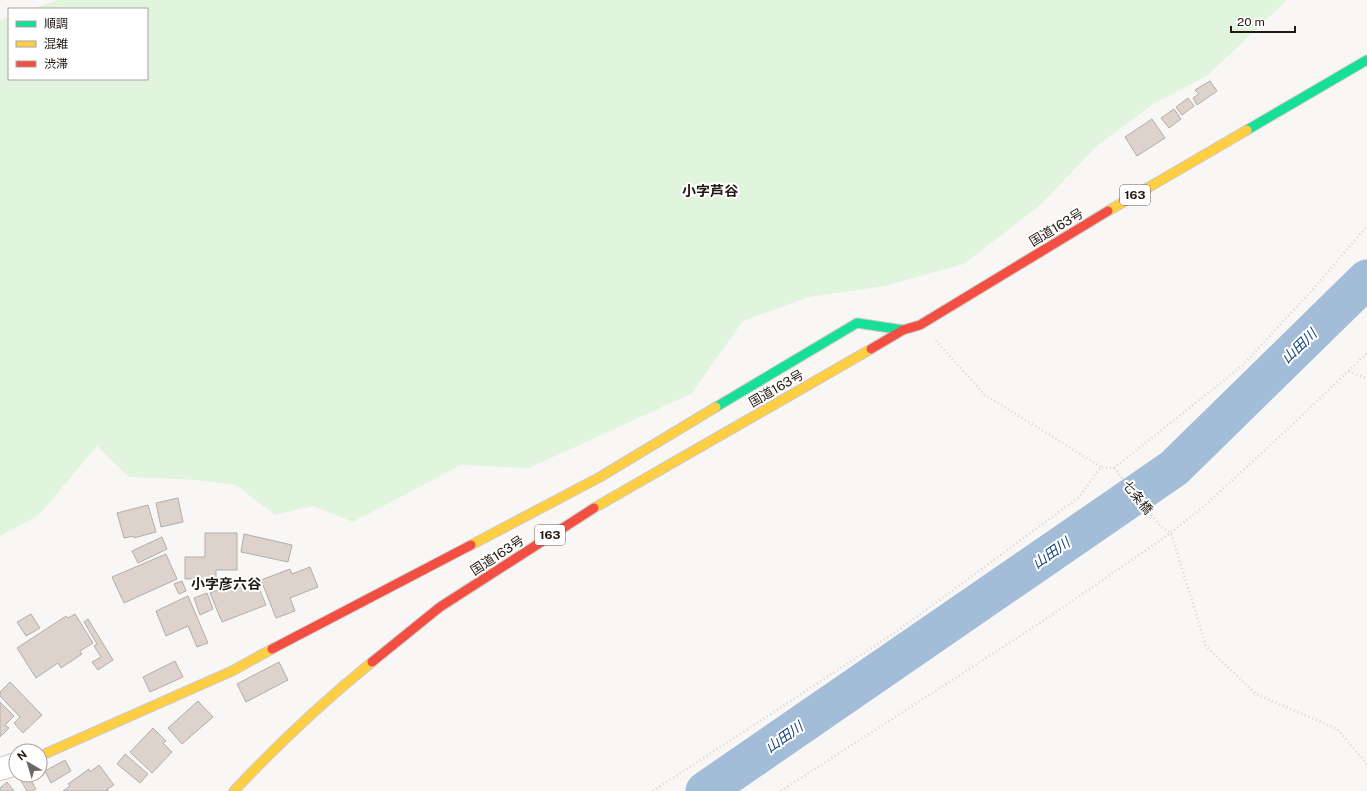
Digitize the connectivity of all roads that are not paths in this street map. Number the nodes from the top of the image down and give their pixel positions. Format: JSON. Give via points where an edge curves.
{"nodes":[{"id":1,"x":1367,"y":60,"type":"edge"},
{"id":2,"x":903,"y":330,"type":"junction"},
{"id":3,"x":48,"y":752,"type":"edge"},
{"id":4,"x":234,"y":791,"type":"edge"}],
"edges":[{"from":1,"to":2,"type":"main road","name":"国道163号","number":"163","via":[[1049,245],[920,325]]},
{"from":2,"to":3,"type":"main road","via":[[857,323],[600,477],[232,671]]},
{"from":2,"to":4,"type":"main road","name":"国道163号","number":"163","via":[[573,520],[440,607],[350,680],[265,758]]}]}
